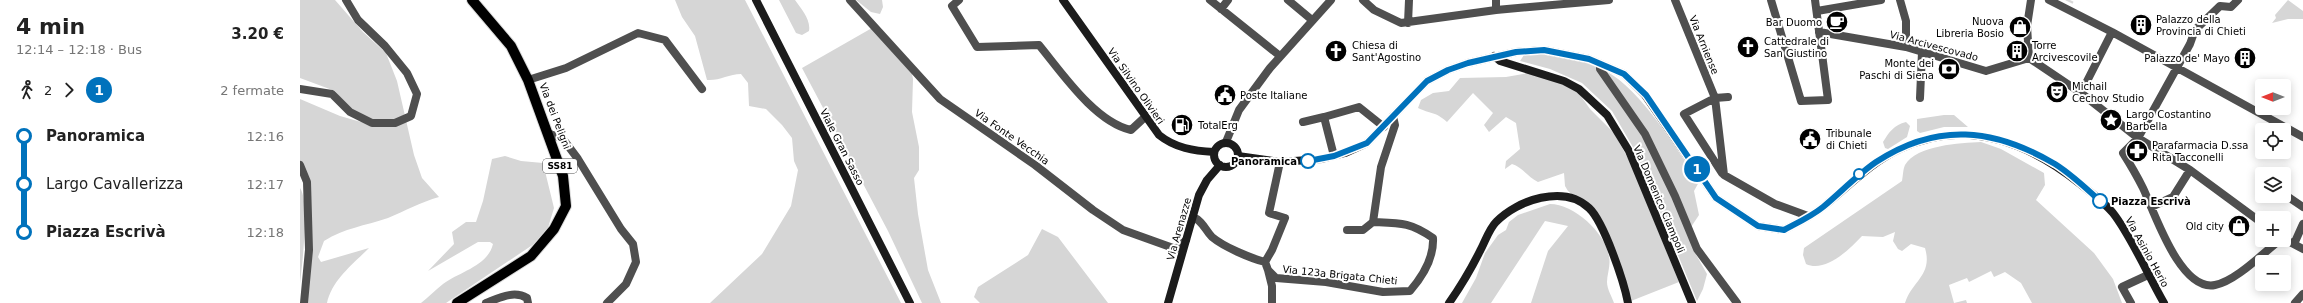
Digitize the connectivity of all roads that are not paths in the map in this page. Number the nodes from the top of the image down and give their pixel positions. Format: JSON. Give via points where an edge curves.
{"nodes":[{"id":1,"x":346,"y":0,"type":"edge"},
{"id":2,"x":472,"y":0,"type":"edge"},
{"id":3,"x":756,"y":0,"type":"edge"},
{"id":4,"x":850,"y":0,"type":"edge"},
{"id":5,"x":959,"y":0,"type":"edge"},
{"id":6,"x":1064,"y":0,"type":"edge"},
{"id":7,"x":1210,"y":0,"type":"edge"},
{"id":8,"x":1228,"y":0,"type":"edge"},
{"id":9,"x":1288,"y":0,"type":"edge"},
{"id":10,"x":1332,"y":0,"type":"edge"},
{"id":11,"x":1363,"y":0,"type":"edge"},
{"id":12,"x":1409,"y":0,"type":"edge"},
{"id":13,"x":1496,"y":0,"type":"edge"},
{"id":14,"x":1609,"y":0,"type":"edge"},
{"id":15,"x":1674,"y":0,"type":"edge"},
{"id":16,"x":1771,"y":0,"type":"edge"},
{"id":17,"x":1815,"y":0,"type":"edge"},
{"id":18,"x":1881,"y":0,"type":"edge"},
{"id":19,"x":1900,"y":0,"type":"edge"},
{"id":20,"x":2031,"y":0,"type":"edge"},
{"id":21,"x":2050,"y":0,"type":"edge"},
{"id":22,"x":2238,"y":0,"type":"edge"},
{"id":23,"x":1598,"y":1,"type":"edge"},
{"id":24,"x":1221,"y":9,"type":"junction"},
{"id":25,"x":1496,"y":10,"type":"junction"},
{"id":26,"x":1816,"y":12,"type":"junction"},
{"id":27,"x":1312,"y":20,"type":"junction"},
{"id":28,"x":1408,"y":23,"type":"junction"},
{"id":29,"x":1819,"y":32,"type":"junction"},
{"id":30,"x":2112,"y":32,"type":"junction"},
{"id":31,"x":1906,"y":47,"type":"junction"},
{"id":32,"x":1922,"y":52,"type":"junction"},
{"id":33,"x":1280,"y":56,"type":"junction"},
{"id":34,"x":1494,"y":56,"type":"junction"},
{"id":35,"x":2029,"y":58,"type":"junction"},
{"id":36,"x":1600,"y":64,"type":"junction"},
{"id":37,"x":2176,"y":67,"type":"junction"},
{"id":38,"x":528,"y":80,"type":"junction"},
{"id":39,"x":300,"y":88,"type":"edge"},
{"id":40,"x":702,"y":89,"type":"dead end"},
{"id":41,"x":2081,"y":93,"type":"junction"},
{"id":42,"x":1728,"y":97,"type":"dead end"},
{"id":43,"x":1715,"y":98,"type":"junction"},
{"id":44,"x":1920,"y":98,"type":"dead end"},
{"id":45,"x":1324,"y":116,"type":"junction"},
{"id":46,"x":1393,"y":116,"type":"junction"},
{"id":47,"x":1145,"y":117,"type":"junction"},
{"id":48,"x":1303,"y":122,"type":"dead end"},
{"id":49,"x":1384,"y":127,"type":"junction"},
{"id":50,"x":550,"y":134,"type":"junction"},
{"id":51,"x":2303,"y":137,"type":"edge"},
{"id":52,"x":2138,"y":138,"type":"junction"},
{"id":53,"x":1226,"y":142,"type":"junction"},
{"id":54,"x":1214,"y":152,"type":"junction"},
{"id":55,"x":1238,"y":156,"type":"junction"},
{"id":56,"x":1334,"y":156,"type":"junction"},
{"id":57,"x":1280,"y":162,"type":"junction"},
{"id":58,"x":300,"y":165,"type":"edge"},
{"id":59,"x":1220,"y":166,"type":"junction"},
{"id":60,"x":2190,"y":170,"type":"junction"},
{"id":61,"x":1724,"y":175,"type":"junction"},
{"id":62,"x":2291,"y":199,"type":"edge"},
{"id":63,"x":2303,"y":207,"type":"edge"},
{"id":64,"x":2151,"y":208,"type":"junction"},
{"id":65,"x":1808,"y":216,"type":"junction"},
{"id":66,"x":1192,"y":217,"type":"junction"},
{"id":67,"x":2255,"y":218,"type":"edge"},
{"id":68,"x":1373,"y":222,"type":"junction"},
{"id":69,"x":2303,"y":224,"type":"edge"},
{"id":70,"x":1347,"y":230,"type":"dead end"},
{"id":71,"x":1186,"y":240,"type":"junction"},
{"id":72,"x":2291,"y":242,"type":"edge"},
{"id":73,"x":2294,"y":244,"type":"junction"},
{"id":74,"x":2271,"y":247,"type":"edge"},
{"id":75,"x":2303,"y":249,"type":"edge"},
{"id":76,"x":1265,"y":262,"type":"junction"},
{"id":77,"x":1268,"y":270,"type":"junction"},
{"id":78,"x":2148,"y":275,"type":"junction"},
{"id":79,"x":2303,"y":294,"type":"edge"},
{"id":80,"x":462,"y":302,"type":"edge"},
{"id":81,"x":304,"y":303,"type":"edge"},
{"id":82,"x":486,"y":303,"type":"edge"},
{"id":83,"x":528,"y":303,"type":"edge"},
{"id":84,"x":607,"y":303,"type":"edge"},
{"id":85,"x":910,"y":303,"type":"edge"},
{"id":86,"x":1168,"y":303,"type":"edge"},
{"id":87,"x":1272,"y":303,"type":"edge"},
{"id":88,"x":1449,"y":303,"type":"edge"},
{"id":89,"x":1628,"y":303,"type":"edge"},
{"id":90,"x":1692,"y":303,"type":"edge"},
{"id":91,"x":1737,"y":303,"type":"edge"},
{"id":92,"x":2131,"y":303,"type":"edge"},
{"id":93,"x":2164,"y":303,"type":"edge"},
{"id":94,"x":2295,"y":303,"type":"edge"}],
"edges":[{"from":1,"to":39,"type":"street","via":[[358,20],[385,46],[407,73],[417,94],[411,116],[395,123],[372,123],[350,112],[332,94]]},
{"from":2,"to":38,"type":"main road","name":"Via dei Peligni","number":"SS81","via":[[511,46]]},
{"from":3,"to":85,"type":"street","name":"Viale Gran Sasso"},
{"from":4,"to":71,"type":"street","name":"Via Fonte Vecchia","via":[[940,99],[1035,165],[1093,210],[1124,230],[1176,249]]},
{"from":5,"to":47,"type":"street","via":[[952,6],[977,47],[1038,45],[1078,92],[1111,123],[1131,130]]},
{"from":6,"to":47,"type":"street","name":"Via Silvino Olivieri"},
{"from":7,"to":24,"type":"street"},
{"from":8,"to":24,"type":"street"},
{"from":9,"to":27,"type":"street"},
{"from":10,"to":27,"type":"street"},
{"from":11,"to":28,"type":"street","via":[[1374,10],[1401,23]]},
{"from":12,"to":28,"type":"street"},
{"from":13,"to":25,"type":"street"},
{"from":14,"to":23,"type":"street"},
{"from":15,"to":43,"type":"street","name":"Via Arniense"},
{"from":16,"to":29,"type":"street","via":[[1801,101],[1828,100]]},
{"from":17,"to":26,"type":"street"},
{"from":18,"to":26,"type":"street"},
{"from":19,"to":31,"type":"street","via":[[1906,21]]},
{"from":20,"to":35,"type":"street","via":[[2027,26]]},
{"from":21,"to":30,"type":"street","via":[[2067,5]]},
{"from":22,"to":37,"type":"street","via":[[2231,7],[2220,6],[2195,30]]},
{"from":23,"to":25,"type":"street"},
{"from":24,"to":33,"type":"street"},
{"from":25,"to":28,"type":"street"},
{"from":26,"to":29,"type":"street"},
{"from":27,"to":33,"type":"street"},
{"from":29,"to":31,"type":"street","name":"Via Arcivescovado"},
{"from":30,"to":37,"type":"street"},
{"from":30,"to":41,"type":"street"},
{"from":31,"to":32,"type":"street","name":"Via Arcivescovado"},
{"from":32,"to":35,"type":"street","name":"Via Arcivescovado","via":[[1986,71]]},
{"from":32,"to":44,"type":"street"},
{"from":33,"to":53,"type":"street","via":[[1236,116]]},
{"from":34,"to":36,"type":"street","via":[[1544,50],[1589,59]]},
{"from":34,"to":46,"type":"street","via":[[1438,74],[1427,81]]},
{"from":34,"to":90,"type":"street","name":"Via Domenico Ciampoli","via":[[1500,61],[1548,75],[1579,89],[1607,115],[1629,151]]},
{"from":35,"to":41,"type":"street"},
{"from":36,"to":65,"type":"street","via":[[1624,74],[1646,95],[1721,202],[1758,226],[1784,230]]},
{"from":36,"to":91,"type":"street","via":[[1600,69],[1645,134],[1697,249]]},
{"from":37,"to":51,"type":"street"},
{"from":37,"to":52,"type":"street"},
{"from":38,"to":40,"type":"street","via":[[566,68],[638,34],[665,40]]},
{"from":38,"to":50,"type":"main road","name":"Via dei Peligni","number":"SS81"},
{"from":41,"to":52,"type":"street"},
{"from":42,"to":43,"type":"street"},
{"from":43,"to":61,"type":"street","name":"Via Arniense"},
{"from":43,"to":61,"type":"street","via":[[1684,114]]},
{"from":45,"to":48,"type":"street"},
{"from":45,"to":49,"type":"street","via":[[1359,107]]},
{"from":45,"to":56,"type":"street"},
{"from":46,"to":49,"type":"street"},
{"from":46,"to":68,"type":"street","via":[[1395,125],[1381,167]]},
{"from":47,"to":54,"type":"street","name":"Via Silvino Olivieri","via":[[1159,135],[1173,144],[1188,150]]},
{"from":49,"to":56,"type":"street","via":[[1367,143]]},
{"from":50,"to":80,"type":"main road","name":"Via dei Peligni","number":"SS81","via":[[563,176],[566,206],[554,230],[531,256]]},
{"from":50,"to":84,"type":"street","via":[[563,139],[578,158],[621,229],[633,244],[636,262],[626,284]]},
{"from":52,"to":60,"type":"street"},
{"from":52,"to":64,"type":"street","via":[[2124,153]]},
{"from":53,"to":54,"type":"street","via":[[1217,146]]},
{"from":53,"to":55,"type":"street","via":[[1234,145]]},
{"from":54,"to":59,"type":"street","via":[[1215,160]]},
{"from":55,"to":57,"type":"street"},
{"from":55,"to":59,"type":"street","via":[[1232,166]]},
{"from":56,"to":57,"type":"street"},
{"from":57,"to":76,"type":"street","via":[[1269,213],[1285,218]]},
{"from":58,"to":81,"type":"street","via":[[307,182],[308,250]]},
{"from":59,"to":66,"type":"street","name":"Via Arenazze","via":[[1203,186]]},
{"from":60,"to":64,"type":"street","via":[[2173,197]]},
{"from":60,"to":67,"type":"street"},
{"from":61,"to":65,"type":"street","via":[[1775,204]]},
{"from":62,"to":63,"type":"street"},
{"from":64,"to":74,"type":"street","via":[[2162,234],[2197,284],[2214,286],[2227,281]]},
{"from":65,"to":78,"type":"street","name":"Via Asinio Herio","via":[[1822,208],[1877,161],[1900,148],[1945,134],[1960,133],[2008,142],[2056,165],[2112,212]]},
{"from":66,"to":71,"type":"street","name":"Via Arenazze"},
{"from":66,"to":76,"type":"street","via":[[1199,220],[1213,237]]},
{"from":68,"to":70,"type":"street","name":"Via 123a Brigata Chieti","via":[[1363,230]]},
{"from":68,"to":77,"type":"street","name":"Via 123a Brigata Chieti","via":[[1400,223],[1417,227],[1433,238],[1434,251],[1419,281],[1410,291],[1383,292],[1356,286],[1276,278]]},
{"from":69,"to":73,"type":"street"},
{"from":71,"to":86,"type":"street","name":"Via Arenazze"},
{"from":72,"to":73,"type":"street"},
{"from":73,"to":75,"type":"street"},
{"from":76,"to":77,"type":"street","name":"Via 123a Brigata Chieti"},
{"from":77,"to":87,"type":"street","name":"Via 123a Brigata Chieti","via":[[1272,286]]},
{"from":78,"to":92,"type":"street","via":[[2122,287]]},
{"from":78,"to":93,"type":"street","name":"Via Asinio Herio"},
{"from":79,"to":94,"type":"street"},
{"from":82,"to":83,"type":"street","via":[[508,295],[522,295],[527,298]]},
{"from":88,"to":89,"type":"street","via":[[1465,280],[1495,222],[1511,209],[1548,196],[1579,200],[1590,208],[1599,222]]}]}
